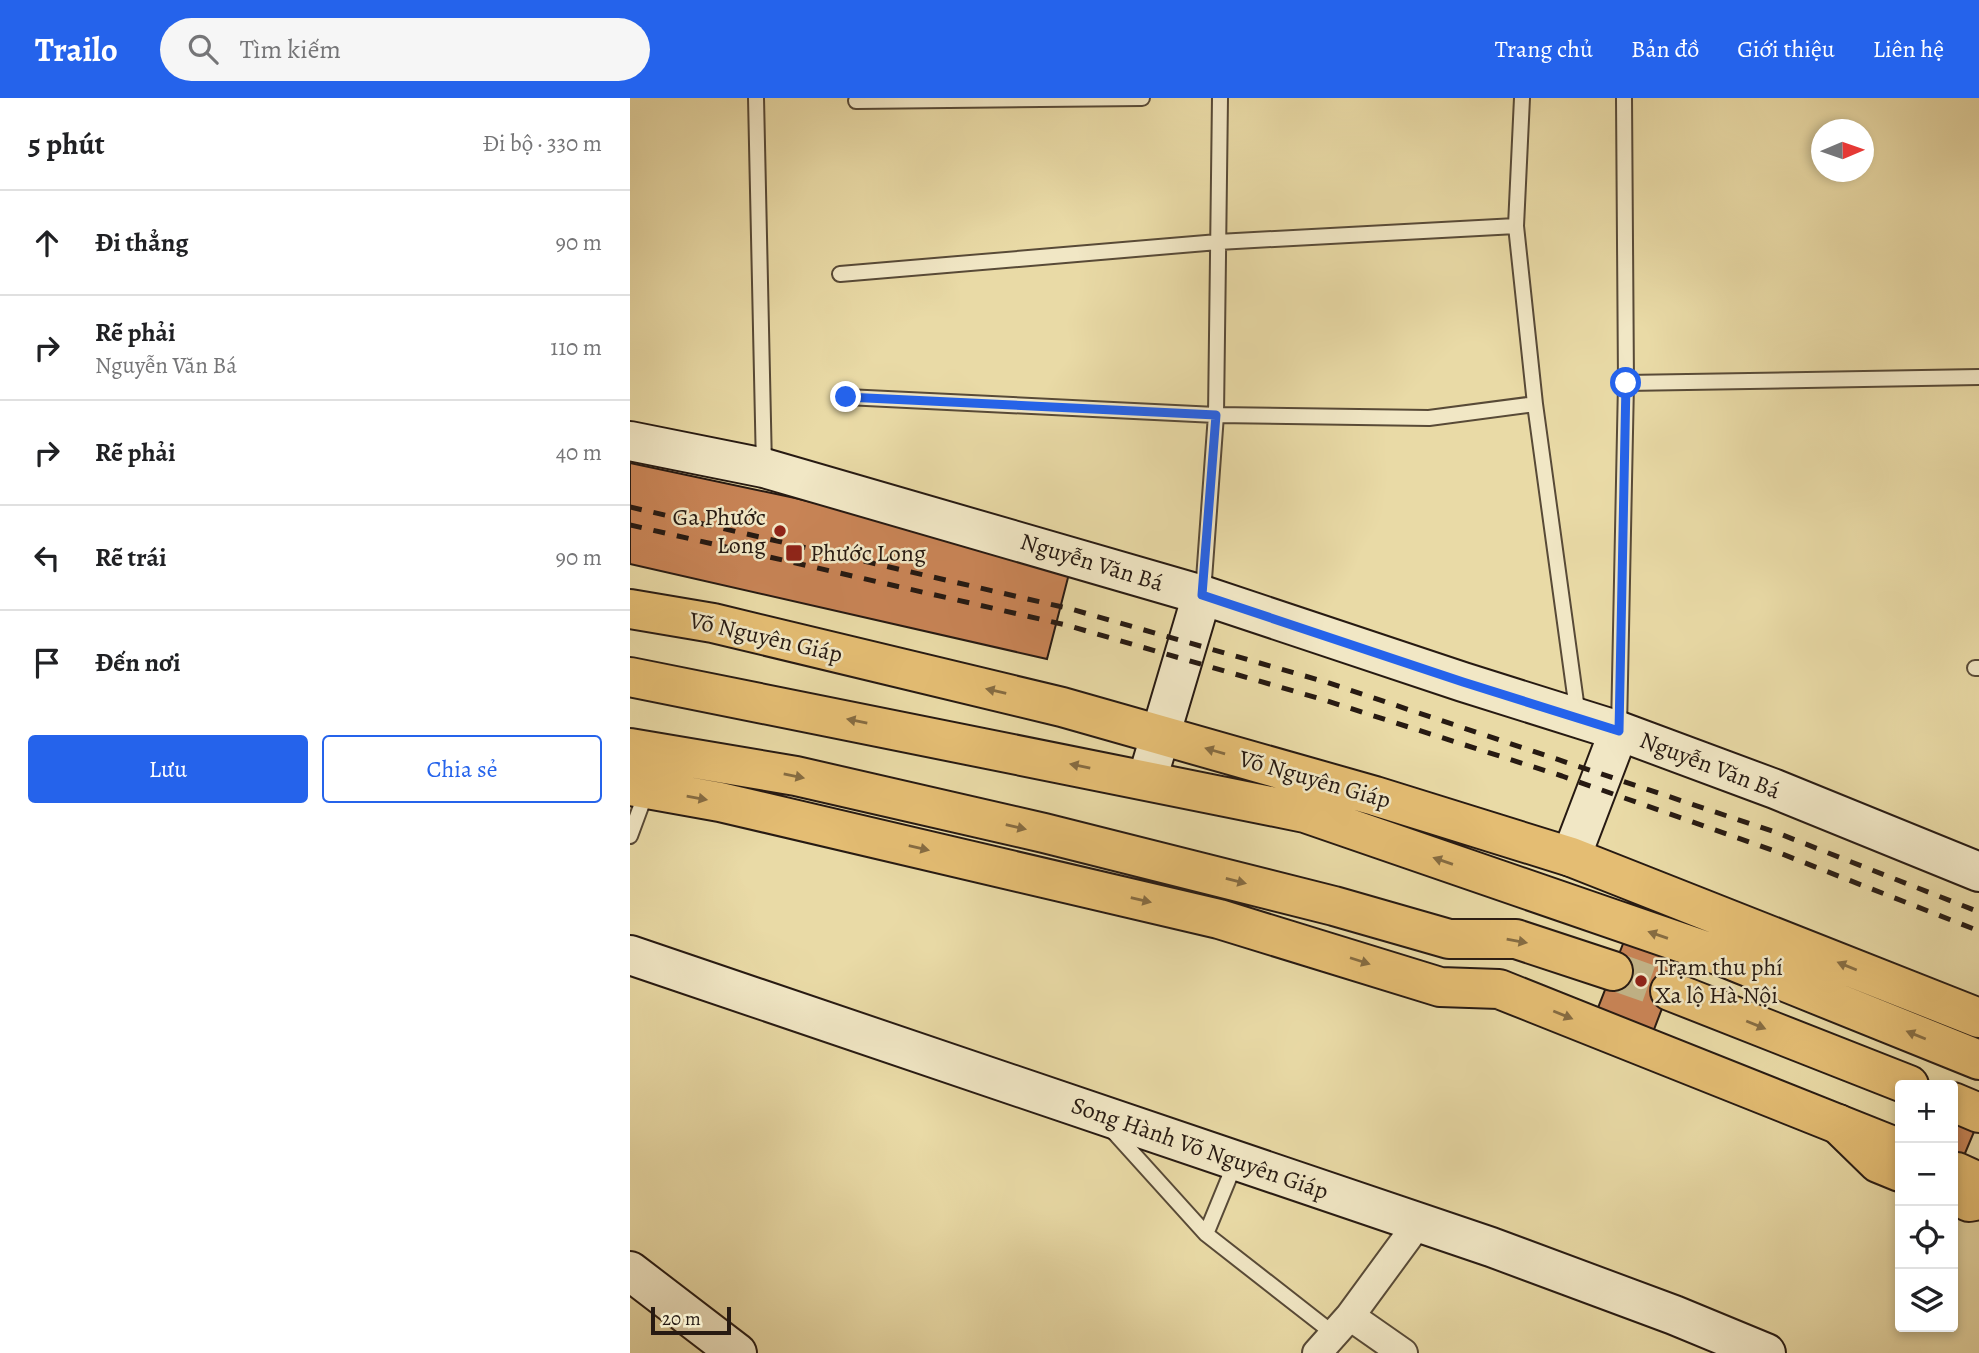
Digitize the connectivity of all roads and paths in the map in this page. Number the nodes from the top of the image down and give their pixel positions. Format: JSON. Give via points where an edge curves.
{"nodes":[{"id":1,"x":756,"y":98,"type":"edge"},
{"id":2,"x":1142,"y":98,"type":"edge"},
{"id":3,"x":1220,"y":98,"type":"edge"},
{"id":4,"x":1522,"y":98,"type":"edge"},
{"id":5,"x":1624,"y":98,"type":"edge"},
{"id":6,"x":856,"y":101,"type":"dead end"},
{"id":7,"x":1516,"y":226,"type":"junction"},
{"id":8,"x":1218,"y":242,"type":"junction"},
{"id":9,"x":840,"y":274,"type":"dead end"},
{"id":10,"x":1979,"y":377,"type":"edge"},
{"id":11,"x":1626,"y":383,"type":"junction"},
{"id":12,"x":846,"y":397,"type":"dead end"},
{"id":13,"x":1535,"y":404,"type":"junction"},
{"id":14,"x":1216,"y":415,"type":"junction"},
{"id":15,"x":630,"y":441,"type":"edge"},
{"id":16,"x":764,"y":468,"type":"junction"},
{"id":17,"x":1202,"y":595,"type":"junction"},
{"id":18,"x":630,"y":609,"type":"edge"},
{"id":19,"x":630,"y":677,"type":"edge"},
{"id":20,"x":1062,"y":707,"type":"junction"},
{"id":21,"x":1578,"y":718,"type":"junction"},
{"id":22,"x":1619,"y":731,"type":"junction"},
{"id":23,"x":1161,"y":735,"type":"junction"},
{"id":24,"x":630,"y":748,"type":"edge"},
{"id":25,"x":1147,"y":780,"type":"junction"},
{"id":26,"x":639,"y":788,"type":"edge"},
{"id":27,"x":1375,"y":796,"type":"junction"},
{"id":28,"x":1305,"y":813,"type":"junction"},
{"id":29,"x":630,"y":836,"type":"edge"},
{"id":30,"x":1571,"y":857,"type":"junction"},
{"id":31,"x":1979,"y":872,"type":"edge"},
{"id":32,"x":1449,"y":939,"type":"junction"},
{"id":33,"x":630,"y":955,"type":"edge"},
{"id":34,"x":1613,"y":971,"type":"tunnel mouth"},
{"id":35,"x":1499,"y":989,"type":"junction"},
{"id":36,"x":1670,"y":991,"type":"tunnel mouth"},
{"id":37,"x":1979,"y":1018,"type":"edge"},
{"id":38,"x":1979,"y":1060,"type":"edge"},
{"id":39,"x":1896,"y":1080,"type":"edge"},
{"id":40,"x":1958,"y":1104,"type":"edge"},
{"id":41,"x":1979,"y":1113,"type":"edge"},
{"id":42,"x":1099,"y":1114,"type":"junction"},
{"id":43,"x":1895,"y":1158,"type":"edge"},
{"id":44,"x":1236,"y":1160,"type":"junction"},
{"id":45,"x":1419,"y":1222,"type":"junction"},
{"id":46,"x":1206,"y":1234,"type":"junction"},
{"id":47,"x":630,"y":1271,"type":"edge"},
{"id":48,"x":1334,"y":1334,"type":"edge"},
{"id":49,"x":737,"y":1353,"type":"edge"},
{"id":50,"x":1403,"y":1353,"type":"edge"},
{"id":51,"x":1766,"y":1353,"type":"edge"}],
"edges":[{"from":1,"to":16,"type":"lane"},
{"from":2,"to":6,"type":"lane"},
{"from":3,"to":8,"type":"lane"},
{"from":4,"to":7,"type":"lane"},
{"from":5,"to":11,"type":"lane"},
{"from":7,"to":8,"type":"lane"},
{"from":7,"to":13,"type":"lane"},
{"from":8,"to":9,"type":"lane"},
{"from":8,"to":14,"type":"lane"},
{"from":10,"to":11,"type":"lane"},
{"from":11,"to":22,"type":"lane"},
{"from":12,"to":14,"type":"lane"},
{"from":13,"to":14,"type":"lane","via":[[1429,418]]},
{"from":13,"to":21,"type":"lane"},
{"from":14,"to":17,"type":"lane"},
{"from":15,"to":16,"type":"main road","name":"Nguyễn Văn Bá"},
{"from":16,"to":17,"type":"main road","name":"Nguyễn Văn Bá"},
{"from":17,"to":21,"type":"main road","name":"Nguyễn Văn Bá"},
{"from":17,"to":23,"type":"main road"},
{"from":20,"to":18,"type":"highway","name":"Võ Nguyên Giáp","one_way":true,"via":[[713,623]]},
{"from":25,"to":19,"type":"highway","name":"Võ Nguyên Giáp","one_way":true},
{"from":20,"to":23,"type":"highway","name":"Võ Nguyên Giáp"},
{"from":20,"to":25,"type":"highway"},
{"from":21,"to":22,"type":"main road","name":"Nguyễn Văn Bá"},
{"from":22,"to":30,"type":"main road"},
{"from":22,"to":31,"type":"main road","name":"Nguyễn Văn Bá"},
{"from":23,"to":25,"type":"main road"},
{"from":27,"to":23,"type":"highway","name":"Võ Nguyên Giáp","one_way":true},
{"from":24,"to":32,"type":"highway","one_way":true,"via":[[796,776],[1031,830]]},
{"from":25,"to":28,"type":"highway","name":"Võ Nguyên Giáp"},
{"from":26,"to":29,"type":"lane"},
{"from":26,"to":35,"type":"highway","one_way":true,"via":[[720,802],[1219,919],[1440,987]]},
{"from":27,"to":28,"type":"highway"},
{"from":27,"to":30,"type":"highway","name":"Võ Nguyên Giáp"},
{"from":38,"to":28,"type":"highway","name":"Võ Nguyên Giáp","one_way":true,"via":[[1726,958]]},
{"from":37,"to":30,"type":"highway","name":"Võ Nguyên Giáp","one_way":true},
{"from":32,"to":34,"type":"highway","one_way":true,"via":[[1516,939]]},
{"from":32,"to":35,"type":"highway"},
{"from":33,"to":42,"type":"main road","name":"Song Hành Võ Nguyên Giáp"},
{"from":35,"to":43,"type":"highway","one_way":true,"via":[[1836,1123]]},
{"from":36,"to":39,"type":"highway","one_way":true},
{"from":40,"to":41,"type":"highway"},
{"from":42,"to":44,"type":"main road","name":"Song Hành Võ Nguyên Giáp"},
{"from":42,"to":46,"type":"lane"},
{"from":44,"to":45,"type":"main road","name":"Song Hành Võ Nguyên Giáp"},
{"from":44,"to":46,"type":"lane"},
{"from":45,"to":48,"type":"street"},
{"from":45,"to":51,"type":"main road","name":"Song Hành Võ Nguyên Giáp","via":[[1583,1280]]},
{"from":46,"to":48,"type":"lane"},
{"from":47,"to":49,"type":"main road"},
{"from":48,"to":50,"type":"street"}]}
